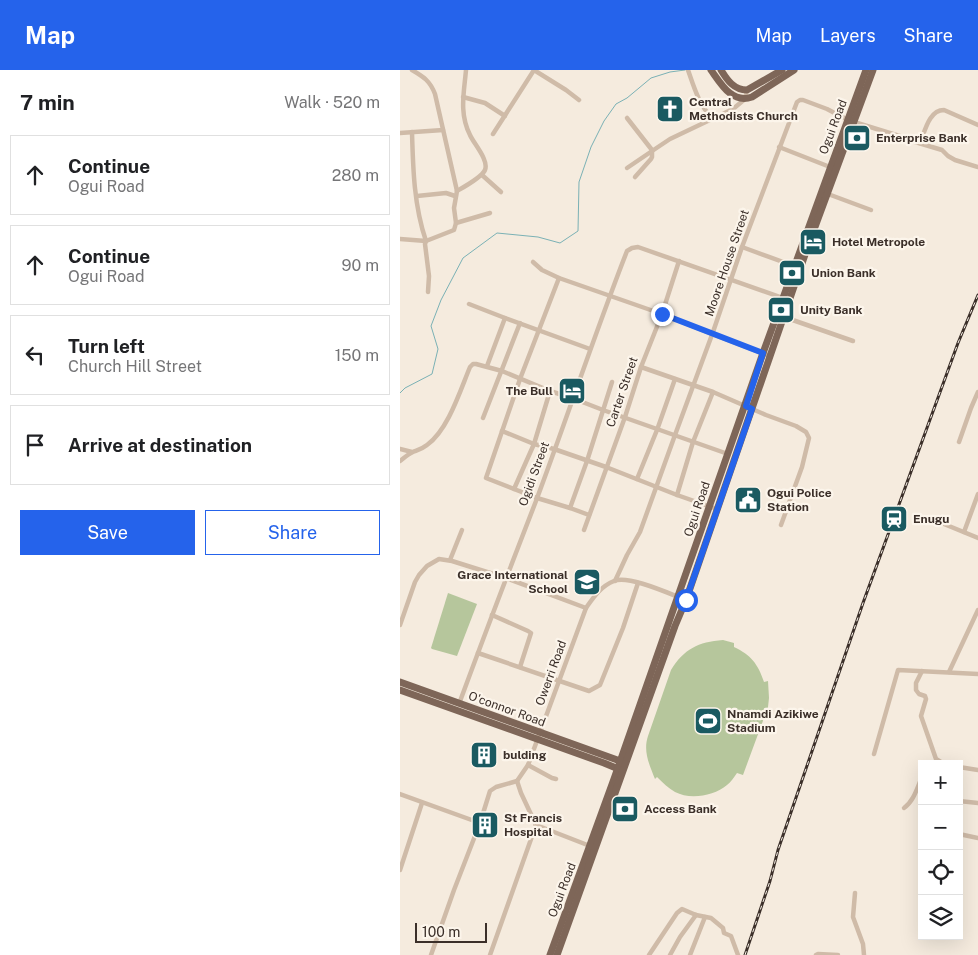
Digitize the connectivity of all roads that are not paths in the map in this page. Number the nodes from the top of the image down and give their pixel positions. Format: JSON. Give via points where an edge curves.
{"nodes":[{"id":1,"x":412,"y":70,"type":"edge"},
{"id":2,"x":466,"y":70,"type":"edge"},
{"id":3,"x":534,"y":70,"type":"edge"},
{"id":4,"x":782,"y":70,"type":"edge"},
{"id":5,"x":794,"y":70,"type":"edge"},
{"id":6,"x":866,"y":70,"type":"edge"},
{"id":7,"x":873,"y":70,"type":"edge"},
{"id":8,"x":688,"y":71,"type":"edge"},
{"id":9,"x":717,"y":72,"type":"edge"},
{"id":10,"x":747,"y":90,"type":"junction"},
{"id":11,"x":463,"y":97,"type":"junction"},
{"id":12,"x":745,"y":99,"type":"junction"},
{"id":13,"x":579,"y":100,"type":"dead end"},
{"id":14,"x":504,"y":116,"type":"junction"},
{"id":15,"x":627,"y":118,"type":"dead end"},
{"id":16,"x":712,"y":118,"type":"junction"},
{"id":17,"x":851,"y":121,"type":"junction"},
{"id":18,"x":978,"y":125,"type":"edge"},
{"id":19,"x":443,"y":130,"type":"junction"},
{"id":20,"x":412,"y":132,"type":"junction"},
{"id":21,"x":400,"y":133,"type":"edge"},
{"id":22,"x":493,"y":134,"type":"dead end"},
{"id":23,"x":920,"y":143,"type":"junction"},
{"id":24,"x":779,"y":147,"type":"junction"},
{"id":25,"x":652,"y":150,"type":"junction"},
{"id":26,"x":830,"y":167,"type":"junction"},
{"id":27,"x":627,"y":168,"type":"dead end"},
{"id":28,"x":978,"y":168,"type":"edge"},
{"id":29,"x":482,"y":175,"type":"junction"},
{"id":30,"x":635,"y":177,"type":"dead end"},
{"id":31,"x":501,"y":192,"type":"dead end"},
{"id":32,"x":456,"y":194,"type":"junction"},
{"id":33,"x":828,"y":194,"type":"junction"},
{"id":34,"x":417,"y":196,"type":"junction"},
{"id":35,"x":871,"y":210,"type":"dead end"},
{"id":36,"x":490,"y":213,"type":"dead end"},
{"id":37,"x":456,"y":223,"type":"junction"},
{"id":38,"x":400,"y":239,"type":"edge"},
{"id":39,"x":426,"y":241,"type":"junction"},
{"id":40,"x":742,"y":247,"type":"junction"},
{"id":41,"x":679,"y":261,"type":"junction"},
{"id":42,"x":532,"y":262,"type":"dead end"},
{"id":43,"x":794,"y":266,"type":"junction"},
{"id":44,"x":558,"y":278,"type":"junction"},
{"id":45,"x":730,"y":280,"type":"junction"},
{"id":46,"x":428,"y":292,"type":"dead end"},
{"id":47,"x":610,"y":295,"type":"junction"},
{"id":48,"x":783,"y":298,"type":"junction"},
{"id":49,"x":469,"y":304,"type":"dead end"},
{"id":50,"x":662,"y":314,"type":"junction"},
{"id":51,"x":784,"y":317,"type":"junction"},
{"id":52,"x":505,"y":318,"type":"junction"},
{"id":53,"x":520,"y":323,"type":"junction"},
{"id":54,"x":539,"y":330,"type":"junction"},
{"id":55,"x":712,"y":334,"type":"junction"},
{"id":56,"x":853,"y":341,"type":"dead end"},
{"id":57,"x":590,"y":349,"type":"junction"},
{"id":58,"x":767,"y":354,"type":"junction"},
{"id":59,"x":487,"y":366,"type":"junction"},
{"id":60,"x":640,"y":367,"type":"junction"},
{"id":61,"x":502,"y":371,"type":"junction"},
{"id":62,"x":520,"y":379,"type":"junction"},
{"id":63,"x":675,"y":379,"type":"junction"},
{"id":64,"x":612,"y":382,"type":"dead end"},
{"id":65,"x":693,"y":386,"type":"junction"},
{"id":66,"x":550,"y":391,"type":"junction"},
{"id":67,"x":713,"y":392,"type":"junction"},
{"id":68,"x":978,"y":392,"type":"edge"},
{"id":69,"x":572,"y":398,"type":"junction"},
{"id":70,"x":749,"y":407,"type":"junction"},
{"id":71,"x":603,"y":410,"type":"junction"},
{"id":72,"x":624,"y":417,"type":"junction"},
{"id":73,"x":483,"y":418,"type":"dead end"},
{"id":74,"x":657,"y":430,"type":"junction"},
{"id":75,"x":502,"y":431,"type":"junction"},
{"id":76,"x":674,"y":435,"type":"junction"},
{"id":77,"x":693,"y":442,"type":"junction"},
{"id":78,"x":959,"y":442,"type":"dead end"},
{"id":79,"x":534,"y":444,"type":"junction"},
{"id":80,"x":400,"y":449,"type":"edge"},
{"id":81,"x":554,"y":449,"type":"junction"},
{"id":82,"x":412,"y":452,"type":"junction"},
{"id":83,"x":728,"y":454,"type":"junction"},
{"id":84,"x":400,"y":461,"type":"edge"},
{"id":85,"x":587,"y":461,"type":"junction"},
{"id":86,"x":606,"y":468,"type":"junction"},
{"id":87,"x":637,"y":479,"type":"junction"},
{"id":88,"x":657,"y":487,"type":"junction"},
{"id":89,"x":514,"y":489,"type":"junction"},
{"id":90,"x":978,"y":494,"type":"edge"},
{"id":91,"x":677,"y":495,"type":"junction"},
{"id":92,"x":537,"y":498,"type":"junction"},
{"id":93,"x":570,"y":508,"type":"junction"},
{"id":94,"x":714,"y":508,"type":"junction"},
{"id":95,"x":589,"y":515,"type":"junction"},
{"id":96,"x":944,"y":524,"type":"dead end"},
{"id":97,"x":781,"y":525,"type":"dead end"},
{"id":98,"x":462,"y":530,"type":"dead end"},
{"id":99,"x":584,"y":530,"type":"dead end"},
{"id":100,"x":964,"y":532,"type":"junction"},
{"id":101,"x":978,"y":538,"type":"edge"},
{"id":102,"x":450,"y":560,"type":"junction"},
{"id":103,"x":506,"y":578,"type":"junction"},
{"id":104,"x":615,"y":581,"type":"junction"},
{"id":105,"x":638,"y":583,"type":"junction"},
{"id":106,"x":678,"y":597,"type":"junction"},
{"id":107,"x":686,"y":600,"type":"junction"},
{"id":108,"x":586,"y":608,"type":"junction"},
{"id":109,"x":978,"y":610,"type":"edge"},
{"id":110,"x":492,"y":615,"type":"junction"},
{"id":111,"x":400,"y":625,"type":"edge"},
{"id":112,"x":478,"y":653,"type":"junction"},
{"id":113,"x":520,"y":667,"type":"junction"},
{"id":114,"x":922,"y":671,"type":"junction"},
{"id":115,"x":949,"y":672,"type":"junction"},
{"id":116,"x":978,"y":674,"type":"edge"},
{"id":117,"x":559,"y":681,"type":"junction"},
{"id":118,"x":400,"y":682,"type":"edge"},
{"id":119,"x":400,"y":690,"type":"edge"},
{"id":120,"x":458,"y":707,"type":"junction"},
{"id":121,"x":539,"y":736,"type":"junction"},
{"id":122,"x":624,"y":751,"type":"junction"},
{"id":123,"x":874,"y":754,"type":"dead end"},
{"id":124,"x":936,"y":759,"type":"edge"},
{"id":125,"x":606,"y":760,"type":"junction"},
{"id":126,"x":528,"y":765,"type":"junction"},
{"id":127,"x":622,"y":766,"type":"junction"},
{"id":128,"x":963,"y":768,"type":"edge"},
{"id":129,"x":978,"y":770,"type":"edge"},
{"id":130,"x":556,"y":779,"type":"dead end"},
{"id":131,"x":614,"y":779,"type":"junction"},
{"id":132,"x":517,"y":781,"type":"junction"},
{"id":133,"x":918,"y":786,"type":"edge"},
{"id":134,"x":400,"y":794,"type":"edge"},
{"id":135,"x":963,"y":801,"type":"edge"},
{"id":136,"x":422,"y":803,"type":"junction"},
{"id":137,"x":978,"y":803,"type":"edge"},
{"id":138,"x":904,"y":808,"type":"dead end"},
{"id":139,"x":480,"y":823,"type":"junction"},
{"id":140,"x":536,"y":825,"type":"junction"},
{"id":141,"x":963,"y":835,"type":"edge"},
{"id":142,"x":978,"y":838,"type":"edge"},
{"id":143,"x":593,"y":847,"type":"junction"},
{"id":144,"x":400,"y":870,"type":"edge"},
{"id":145,"x":855,"y":893,"type":"dead end"},
{"id":146,"x":696,"y":916,"type":"junction"},
{"id":147,"x":705,"y":917,"type":"junction"},
{"id":148,"x":431,"y":955,"type":"edge"},
{"id":149,"x":490,"y":955,"type":"edge"},
{"id":150,"x":550,"y":955,"type":"edge"},
{"id":151,"x":557,"y":955,"type":"edge"},
{"id":152,"x":649,"y":955,"type":"edge"},
{"id":153,"x":670,"y":955,"type":"edge"},
{"id":154,"x":690,"y":955,"type":"edge"},
{"id":155,"x":738,"y":955,"type":"edge"},
{"id":156,"x":816,"y":955,"type":"edge"},
{"id":157,"x":838,"y":955,"type":"edge"},
{"id":158,"x":864,"y":955,"type":"edge"}],
"edges":[{"from":1,"to":19,"type":"street","via":[[426,79],[433,89]]},
{"from":2,"to":11,"type":"street"},
{"from":3,"to":13,"type":"street"},
{"from":3,"to":14,"type":"street"},
{"from":4,"to":10,"type":"main road"},
{"from":5,"to":12,"type":"main road"},
{"from":6,"to":17,"type":"main road","name":"Ogui Road"},
{"from":7,"to":17,"type":"main road","name":"Ogui Road"},
{"from":8,"to":16,"type":"street","via":[[700,102]]},
{"from":9,"to":10,"type":"main road","via":[[735,87]]},
{"from":9,"to":12,"type":"main road","via":[[728,92]]},
{"from":10,"to":12,"type":"street"},
{"from":11,"to":14,"type":"street"},
{"from":11,"to":29,"type":"street","via":[[464,118],[486,168]]},
{"from":12,"to":16,"type":"street","via":[[733,109]]},
{"from":14,"to":22,"type":"street"},
{"from":15,"to":25,"type":"street"},
{"from":16,"to":25,"type":"street"},
{"from":17,"to":23,"type":"street"},
{"from":17,"to":24,"type":"street","name":"Moore House Street","via":[[800,100],[796,102]]},
{"from":17,"to":26,"type":"main road","name":"Ogui Road"},
{"from":17,"to":33,"type":"main road","name":"Ogui Road"},
{"from":18,"to":23,"type":"street","via":[[939,110],[928,122]]},
{"from":19,"to":20,"type":"street"},
{"from":19,"to":32,"type":"street"},
{"from":20,"to":21,"type":"street"},
{"from":20,"to":34,"type":"street"},
{"from":23,"to":28,"type":"street"},
{"from":24,"to":26,"type":"street"},
{"from":24,"to":40,"type":"street","name":"Moore House Street"},
{"from":25,"to":27,"type":"street"},
{"from":25,"to":30,"type":"street","via":[[651,159]]},
{"from":26,"to":43,"type":"main road","name":"Ogui Road"},
{"from":29,"to":31,"type":"street"},
{"from":29,"to":32,"type":"street"},
{"from":32,"to":34,"type":"street"},
{"from":32,"to":37,"type":"street"},
{"from":33,"to":35,"type":"street"},
{"from":33,"to":51,"type":"main road","name":"Ogui Road"},
{"from":34,"to":39,"type":"street","via":[[420,224]]},
{"from":36,"to":37,"type":"street"},
{"from":37,"to":39,"type":"street","via":[[453,231]]},
{"from":38,"to":39,"type":"street"},
{"from":39,"to":46,"type":"street"},
{"from":40,"to":43,"type":"street"},
{"from":40,"to":45,"type":"street","name":"Moore House Street"},
{"from":41,"to":45,"type":"street"},
{"from":41,"to":47,"type":"street","name":"Ogidi Street","via":[[638,247],[632,248],[627,251]]},
{"from":41,"to":50,"type":"street","name":"Carter Street"},
{"from":42,"to":44,"type":"street"},
{"from":43,"to":48,"type":"main road","name":"Ogui Road"},
{"from":44,"to":47,"type":"street"},
{"from":44,"to":54,"type":"street"},
{"from":45,"to":48,"type":"street"},
{"from":45,"to":55,"type":"street","name":"Moore House Street"},
{"from":47,"to":50,"type":"street"},
{"from":47,"to":57,"type":"street","name":"Ogidi Street"},
{"from":48,"to":58,"type":"main road","name":"Ogui Road"},
{"from":49,"to":52,"type":"street"},
{"from":50,"to":55,"type":"street"},
{"from":50,"to":60,"type":"street","name":"Carter Street"},
{"from":51,"to":56,"type":"street"},
{"from":51,"to":58,"type":"main road","name":"Ogui Road"},
{"from":52,"to":53,"type":"street"},
{"from":52,"to":59,"type":"street"},
{"from":53,"to":54,"type":"street"},
{"from":53,"to":61,"type":"street"},
{"from":54,"to":57,"type":"street"},
{"from":54,"to":62,"type":"street"},
{"from":55,"to":58,"type":"street"},
{"from":55,"to":65,"type":"street","name":"Moore House Street"},
{"from":57,"to":69,"type":"street","name":"Ogidi Street"},
{"from":58,"to":70,"type":"main road","name":"Ogui Road"},
{"from":59,"to":61,"type":"street"},
{"from":59,"to":82,"type":"street","via":[[473,364],[470,367],[440,432],[427,445]]},
{"from":60,"to":63,"type":"street"},
{"from":60,"to":72,"type":"street","name":"Carter Street"},
{"from":61,"to":62,"type":"street"},
{"from":61,"to":73,"type":"street"},
{"from":62,"to":66,"type":"street"},
{"from":62,"to":75,"type":"street"},
{"from":63,"to":65,"type":"street"},
{"from":63,"to":74,"type":"street"},
{"from":64,"to":71,"type":"street"},
{"from":65,"to":67,"type":"street"},
{"from":65,"to":76,"type":"street","name":"Moore House Street"},
{"from":66,"to":69,"type":"street"},
{"from":66,"to":79,"type":"street"},
{"from":67,"to":70,"type":"street"},
{"from":67,"to":77,"type":"street"},
{"from":68,"to":78,"type":"street"},
{"from":69,"to":71,"type":"street"},
{"from":69,"to":81,"type":"street","name":"Ogidi Street"},
{"from":70,"to":83,"type":"main road","name":"Ogui Road"},
{"from":70,"to":94,"type":"main road","name":"Ogui Road"},
{"from":70,"to":97,"type":"street","via":[[804,430],[809,438]]},
{"from":71,"to":72,"type":"street"},
{"from":71,"to":85,"type":"street"},
{"from":72,"to":74,"type":"street"},
{"from":72,"to":86,"type":"street","name":"Carter Street"},
{"from":74,"to":76,"type":"street"},
{"from":74,"to":87,"type":"street"},
{"from":75,"to":79,"type":"street"},
{"from":75,"to":89,"type":"street","via":[[485,477]]},
{"from":76,"to":77,"type":"street"},
{"from":76,"to":88,"type":"street","name":"Moore House Street"},
{"from":77,"to":83,"type":"street"},
{"from":77,"to":91,"type":"street"},
{"from":79,"to":81,"type":"street"},
{"from":79,"to":89,"type":"street"},
{"from":80,"to":82,"type":"street"},
{"from":81,"to":85,"type":"street"},
{"from":81,"to":92,"type":"street","name":"Ogidi Street"},
{"from":82,"to":84,"type":"street"},
{"from":83,"to":94,"type":"main road","name":"Ogui Road"},
{"from":85,"to":86,"type":"street"},
{"from":85,"to":93,"type":"street"},
{"from":86,"to":87,"type":"street"},
{"from":86,"to":95,"type":"street","name":"Carter Street"},
{"from":87,"to":88,"type":"street"},
{"from":88,"to":91,"type":"street"},
{"from":88,"to":104,"type":"street","name":"Moore House Street","via":[[640,532]]},
{"from":89,"to":92,"type":"street"},
{"from":90,"to":100,"type":"street"},
{"from":91,"to":94,"type":"street"},
{"from":92,"to":93,"type":"street"},
{"from":92,"to":103,"type":"street","name":"Ogidi Street"},
{"from":93,"to":95,"type":"street"},
{"from":94,"to":106,"type":"main road","name":"Ogui Road"},
{"from":94,"to":107,"type":"main road","name":"Ogui Road"},
{"from":95,"to":99,"type":"street","name":"Carter Street"},
{"from":96,"to":100,"type":"street"},
{"from":98,"to":102,"type":"street"},
{"from":100,"to":101,"type":"street"},
{"from":102,"to":103,"type":"street"},
{"from":102,"to":111,"type":"street","via":[[433,561],[419,575]]},
{"from":103,"to":108,"type":"street"},
{"from":103,"to":110,"type":"street","name":"Ogidi Street"},
{"from":104,"to":105,"type":"street"},
{"from":104,"to":108,"type":"street","name":"Owerri Road","via":[[598,593]]},
{"from":105,"to":106,"type":"street"},
{"from":105,"to":117,"type":"street","via":[[600,685],[589,691]]},
{"from":106,"to":107,"type":"street"},
{"from":106,"to":122,"type":"main road","name":"Ogui Road"},
{"from":107,"to":127,"type":"main road","name":"Ogui Road"},
{"from":108,"to":117,"type":"street","name":"Owerri Road"},
{"from":109,"to":115,"type":"street"},
{"from":110,"to":112,"type":"street","name":"Ogidi Street"},
{"from":110,"to":113,"type":"street","via":[[531,633]]},
{"from":112,"to":113,"type":"street"},
{"from":112,"to":120,"type":"street","name":"Ogidi Street"},
{"from":113,"to":117,"type":"street"},
{"from":114,"to":115,"type":"street"},
{"from":114,"to":123,"type":"street","via":[[898,670]]},
{"from":114,"to":124,"type":"street","via":[[916,683],[916,690],[925,697],[920,716]]},
{"from":115,"to":116,"type":"street"},
{"from":117,"to":121,"type":"street","name":"Owerri Road"},
{"from":118,"to":120,"type":"main road","name":"O'connor Road"},
{"from":119,"to":120,"type":"main road","name":"O'connor Road"},
{"from":120,"to":121,"type":"main road","name":"O'connor Road"},
{"from":121,"to":125,"type":"main road","name":"O'connor Road"},
{"from":121,"to":126,"type":"street","name":"Owerri Road"},
{"from":122,"to":125,"type":"main road"},
{"from":122,"to":127,"type":"main road","name":"Ogui Road"},
{"from":125,"to":127,"type":"main road","name":"O'connor Road"},
{"from":125,"to":131,"type":"main road"},
{"from":126,"to":130,"type":"street"},
{"from":126,"to":132,"type":"street","name":"Owerri Road"},
{"from":127,"to":131,"type":"main road","name":"Ogui Road"},
{"from":127,"to":143,"type":"main road","name":"Ogui Road"},
{"from":128,"to":129,"type":"street"},
{"from":131,"to":143,"type":"main road","name":"Ogui Road"},
{"from":132,"to":139,"type":"street","via":[[490,791]]},
{"from":132,"to":140,"type":"street"},
{"from":133,"to":138,"type":"street"},
{"from":134,"to":136,"type":"street"},
{"from":135,"to":137,"type":"street"},
{"from":136,"to":139,"type":"street"},
{"from":136,"to":144,"type":"street"},
{"from":139,"to":148,"type":"street"},
{"from":140,"to":143,"type":"street"},
{"from":140,"to":149,"type":"street"},
{"from":141,"to":142,"type":"street"},
{"from":143,"to":150,"type":"main road","name":"Ogui Road"},
{"from":143,"to":151,"type":"main road","name":"Ogui Road"},
{"from":145,"to":158,"type":"street","via":[[853,917]]},
{"from":146,"to":147,"type":"street"},
{"from":146,"to":152,"type":"street","via":[[682,909],[677,913]]},
{"from":146,"to":153,"type":"street"},
{"from":147,"to":154,"type":"street"},
{"from":147,"to":155,"type":"street","via":[[711,918],[731,936]]},
{"from":156,"to":157,"type":"street"}]}
